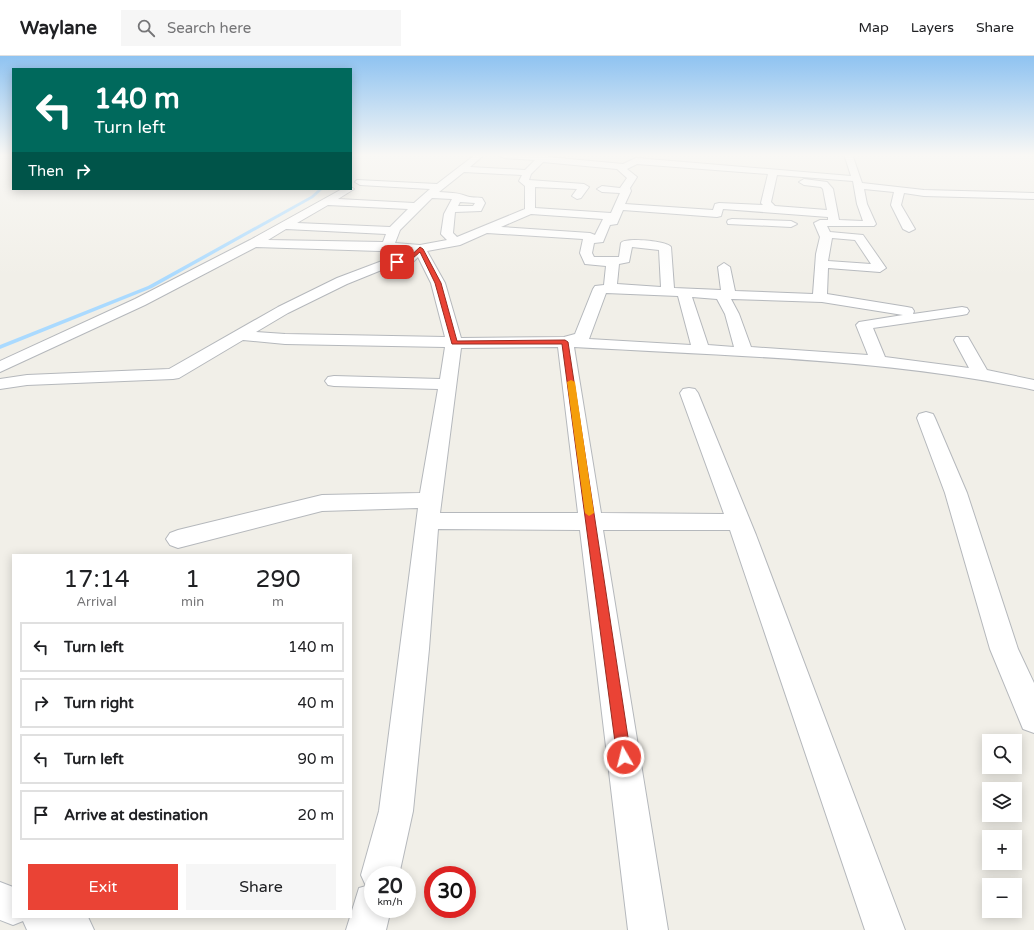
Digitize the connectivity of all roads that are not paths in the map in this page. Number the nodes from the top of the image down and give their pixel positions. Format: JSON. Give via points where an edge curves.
{"nodes":[{"id":1,"x":338,"y":195,"type":"edge"},
{"id":2,"x":431,"y":195,"type":"joint"},
{"id":3,"x":461,"y":195,"type":"edge"},
{"id":4,"x":530,"y":195,"type":"edge"},
{"id":5,"x":612,"y":195,"type":"edge"},
{"id":6,"x":623,"y":195,"type":"edge"},
{"id":7,"x":767,"y":195,"type":"edge"},
{"id":8,"x":802,"y":195,"type":"edge"},
{"id":9,"x":829,"y":195,"type":"edge"},
{"id":10,"x":860,"y":195,"type":"edge"},
{"id":11,"x":899,"y":195,"type":"edge"},
{"id":12,"x":990,"y":195,"type":"edge"},
{"id":13,"x":1034,"y":196,"type":"edge"},
{"id":14,"x":459,"y":198,"type":"junction"},
{"id":15,"x":326,"y":202,"type":"junction"},
{"id":16,"x":621,"y":205,"type":"junction"},
{"id":17,"x":416,"y":206,"type":"junction"},
{"id":18,"x":452,"y":209,"type":"junction"},
{"id":19,"x":772,"y":209,"type":"junction"},
{"id":20,"x":784,"y":210,"type":"junction"},
{"id":21,"x":530,"y":211,"type":"junction"},
{"id":22,"x":805,"y":212,"type":"junction"},
{"id":23,"x":302,"y":216,"type":"junction"},
{"id":24,"x":833,"y":218,"type":"junction"},
{"id":25,"x":402,"y":221,"type":"junction"},
{"id":26,"x":732,"y":222,"type":"dead end"},
{"id":27,"x":851,"y":223,"type":"junction"},
{"id":28,"x":282,"y":226,"type":"junction"},
{"id":29,"x":909,"y":229,"type":"dead end"},
{"id":30,"x":393,"y":230,"type":"junction"},
{"id":31,"x":485,"y":230,"type":"junction"},
{"id":32,"x":668,"y":232,"type":"dead end"},
{"id":33,"x":826,"y":235,"type":"junction"},
{"id":34,"x":859,"y":237,"type":"junction"},
{"id":35,"x":589,"y":239,"type":"junction"},
{"id":36,"x":456,"y":242,"type":"junction"},
{"id":37,"x":254,"y":243,"type":"junction"},
{"id":38,"x":388,"y":246,"type":"junction"},
{"id":39,"x":665,"y":247,"type":"junction"},
{"id":40,"x":420,"y":249,"type":"junction"},
{"id":41,"x":613,"y":262,"type":"junction"},
{"id":42,"x":822,"y":264,"type":"junction"},
{"id":43,"x":724,"y":267,"type":"dead end"},
{"id":44,"x":610,"y":288,"type":"junction"},
{"id":45,"x":668,"y":292,"type":"junction"},
{"id":46,"x":684,"y":293,"type":"junction"},
{"id":47,"x":726,"y":295,"type":"junction"},
{"id":48,"x":820,"y":297,"type":"junction"},
{"id":49,"x":962,"y":311,"type":"dead end"},
{"id":50,"x":932,"y":315,"type":"junction"},
{"id":51,"x":239,"y":335,"type":"junction"},
{"id":52,"x":962,"y":340,"type":"dead end"},
{"id":53,"x":565,"y":342,"type":"junction"},
{"id":54,"x":454,"y":343,"type":"junction"},
{"id":55,"x":701,"y":350,"type":"junction"},
{"id":56,"x":744,"y":352,"type":"junction"},
{"id":57,"x":878,"y":361,"type":"junction"},
{"id":58,"x":0,"y":367,"type":"edge"},
{"id":59,"x":981,"y":375,"type":"junction"},
{"id":60,"x":334,"y":381,"type":"dead end"},
{"id":61,"x":0,"y":384,"type":"edge"},
{"id":62,"x":448,"y":384,"type":"junction"},
{"id":63,"x":1034,"y":385,"type":"edge"},
{"id":64,"x":689,"y":393,"type":"dead end"},
{"id":65,"x":926,"y":418,"type":"dead end"},
{"id":66,"x":428,"y":511,"type":"junction"},
{"id":67,"x":591,"y":521,"type":"junction"},
{"id":68,"x":739,"y":522,"type":"junction"},
{"id":69,"x":178,"y":539,"type":"dead end"},
{"id":70,"x":1034,"y":718,"type":"edge"},
{"id":71,"x":382,"y":866,"type":"edge"},
{"id":72,"x":0,"y":901,"type":"edge"},
{"id":73,"x":12,"y":906,"type":"edge"},
{"id":74,"x":44,"y":918,"type":"edge"},
{"id":75,"x":369,"y":918,"type":"edge"},
{"id":76,"x":74,"y":930,"type":"edge"},
{"id":77,"x":366,"y":930,"type":"edge"},
{"id":78,"x":648,"y":930,"type":"edge"},
{"id":79,"x":885,"y":930,"type":"edge"}],
"edges":[{"from":1,"to":15,"type":"street"},
{"from":2,"to":14,"type":"street"},
{"from":2,"to":17,"type":"street"},
{"from":3,"to":14,"type":"street"},
{"from":4,"to":21,"type":"street"},
{"from":5,"to":16,"type":"street"},
{"from":6,"to":16,"type":"street"},
{"from":7,"to":19,"type":"street","via":[[766,203]]},
{"from":8,"to":22,"type":"street"},
{"from":9,"to":24,"type":"street"},
{"from":10,"to":27,"type":"street","via":[[870,224]]},
{"from":11,"to":29,"type":"street","via":[[896,205]]},
{"from":12,"to":13,"type":"street"},
{"from":14,"to":18,"type":"street"},
{"from":14,"to":18,"type":"street","via":[[478,200],[480,203],[477,209]]},
{"from":15,"to":17,"type":"street"},
{"from":15,"to":23,"type":"street"},
{"from":16,"to":19,"type":"street","via":[[716,214],[718,202]]},
{"from":16,"to":21,"type":"street"},
{"from":16,"to":35,"type":"street","via":[[613,222],[606,222],[599,240]]},
{"from":17,"to":25,"type":"street"},
{"from":18,"to":36,"type":"street","via":[[447,234]]},
{"from":19,"to":20,"type":"street"},
{"from":20,"to":22,"type":"street"},
{"from":20,"to":26,"type":"street","via":[[793,227]]},
{"from":21,"to":31,"type":"street"},
{"from":22,"to":24,"type":"street"},
{"from":23,"to":25,"type":"street"},
{"from":23,"to":28,"type":"street"},
{"from":24,"to":27,"type":"street"},
{"from":24,"to":33,"type":"street","via":[[820,223]]},
{"from":25,"to":30,"type":"street"},
{"from":27,"to":34,"type":"street"},
{"from":28,"to":30,"type":"street"},
{"from":28,"to":37,"type":"street"},
{"from":30,"to":38,"type":"street"},
{"from":31,"to":35,"type":"street","via":[[590,236]]},
{"from":31,"to":36,"type":"street"},
{"from":32,"to":39,"type":"street"},
{"from":33,"to":34,"type":"street"},
{"from":33,"to":42,"type":"street"},
{"from":34,"to":42,"type":"street","via":[[880,268]]},
{"from":35,"to":41,"type":"street","via":[[586,252],[589,261]]},
{"from":36,"to":40,"type":"street"},
{"from":37,"to":38,"type":"street"},
{"from":37,"to":58,"type":"street","via":[[140,302]]},
{"from":38,"to":40,"type":"street"},
{"from":39,"to":41,"type":"street","via":[[627,243],[625,260]]},
{"from":39,"to":45,"type":"street","via":[[664,263]]},
{"from":40,"to":51,"type":"street","via":[[407,261],[386,264],[342,280]]},
{"from":40,"to":54,"type":"street","via":[[438,283]]},
{"from":41,"to":44,"type":"street"},
{"from":42,"to":48,"type":"street"},
{"from":43,"to":47,"type":"street"},
{"from":44,"to":45,"type":"street"},
{"from":44,"to":53,"type":"street","via":[[600,289],[582,337]]},
{"from":45,"to":46,"type":"street"},
{"from":46,"to":47,"type":"street"},
{"from":46,"to":55,"type":"street"},
{"from":47,"to":48,"type":"street"},
{"from":47,"to":56,"type":"street"},
{"from":48,"to":50,"type":"street"},
{"from":49,"to":50,"type":"street"},
{"from":50,"to":57,"type":"street","via":[[864,325]]},
{"from":51,"to":54,"type":"street","via":[[285,339]]},
{"from":51,"to":61,"type":"street","via":[[173,374],[28,380]]},
{"from":52,"to":59,"type":"street"},
{"from":53,"to":54,"type":"street"},
{"from":53,"to":55,"type":"street"},
{"from":53,"to":67,"type":"street"},
{"from":54,"to":62,"type":"street"},
{"from":55,"to":56,"type":"street"},
{"from":56,"to":57,"type":"street"},
{"from":57,"to":59,"type":"street"},
{"from":59,"to":63,"type":"street"},
{"from":60,"to":62,"type":"street"},
{"from":62,"to":66,"type":"street"},
{"from":64,"to":68,"type":"street"},
{"from":65,"to":70,"type":"street","via":[[956,493],[1004,649]]},
{"from":66,"to":67,"type":"street"},
{"from":66,"to":69,"type":"street","via":[[322,503]]},
{"from":66,"to":71,"type":"street","via":[[396,811]]},
{"from":67,"to":68,"type":"street"},
{"from":67,"to":78,"type":"street"},
{"from":68,"to":79,"type":"street"},
{"from":72,"to":73,"type":"street"},
{"from":74,"to":76,"type":"street"},
{"from":75,"to":77,"type":"street"}]}
